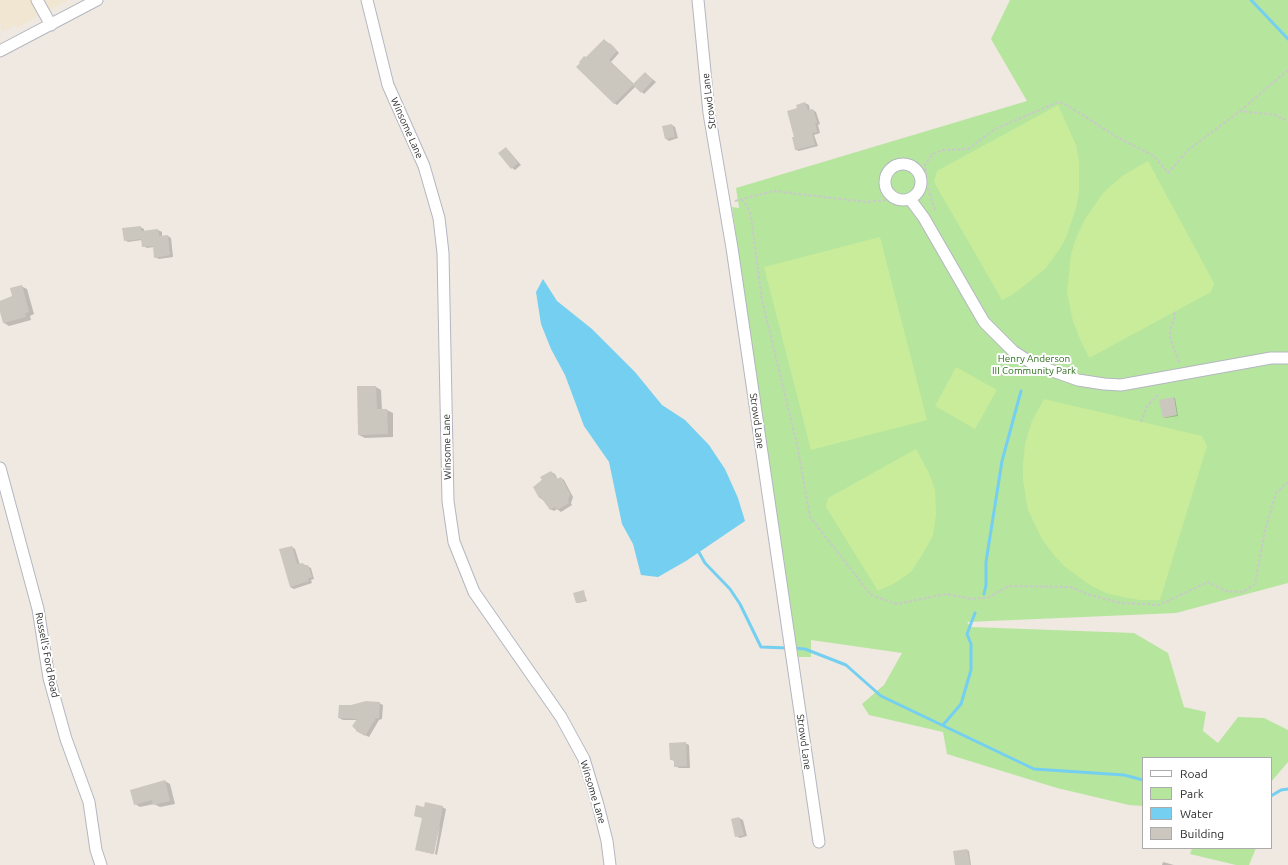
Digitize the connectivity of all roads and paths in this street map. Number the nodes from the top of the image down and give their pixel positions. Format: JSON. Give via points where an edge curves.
{"nodes":[{"id":1,"x":37,"y":0,"type":"edge"},
{"id":2,"x":97,"y":0,"type":"edge"},
{"id":3,"x":367,"y":0,"type":"edge"},
{"id":4,"x":698,"y":0,"type":"edge"},
{"id":5,"x":51,"y":25,"type":"junction"},
{"id":6,"x":0,"y":51,"type":"edge"},
{"id":7,"x":1288,"y":70,"type":"edge"},
{"id":8,"x":1240,"y":111,"type":"junction"},
{"id":9,"x":1288,"y":121,"type":"edge"},
{"id":10,"x":894,"y":198,"type":"junction"},
{"id":11,"x":742,"y":199,"type":"junction"},
{"id":12,"x":910,"y":199,"type":"junction"},
{"id":13,"x":724,"y":202,"type":"junction"},
{"id":14,"x":935,"y":210,"type":"dead end"},
{"id":15,"x":1174,"y":312,"type":"dead end"},
{"id":16,"x":1288,"y":358,"type":"edge"},
{"id":17,"x":1181,"y":367,"type":"dead end"},
{"id":18,"x":1158,"y":395,"type":"dead end"},
{"id":19,"x":1141,"y":422,"type":"dead end"},
{"id":20,"x":0,"y":468,"type":"edge"},
{"id":21,"x":1288,"y":482,"type":"edge"},
{"id":22,"x":819,"y":842,"type":"dead end"},
{"id":23,"x":101,"y":865,"type":"edge"},
{"id":24,"x":610,"y":865,"type":"edge"}],
"edges":[{"from":1,"to":5,"type":"street"},
{"from":2,"to":5,"type":"street"},
{"from":3,"to":24,"type":"street","name":"Winsome Lane","via":[[388,85],[424,166],[439,218],[443,253],[448,501],[454,542],[474,592],[561,717],[584,759],[607,841]]},
{"from":4,"to":13,"type":"street","name":"Strowd Lane","via":[[709,113]]},
{"from":5,"to":6,"type":"street"},
{"from":7,"to":8,"type":"path"},
{"from":8,"to":9,"type":"path","via":[[1275,115]]},
{"from":8,"to":14,"type":"path","via":[[1188,150],[1168,173],[1154,156],[1117,137],[1066,104],[1058,102],[995,130],[968,150],[943,150],[933,154],[925,164],[928,190]]},
{"from":10,"to":11,"type":"path","via":[[866,202],[774,192]]},
{"from":10,"to":12,"type":"street","via":[[900,201]]},
{"from":10,"to":12,"type":"street","via":[[885,189],[885,177],[893,167],[906,164],[917,170],[921,178],[920,190]]},
{"from":11,"to":13,"type":"path"},
{"from":11,"to":21,"type":"path","via":[[751,217],[762,300],[798,449],[810,517],[871,595],[896,604],[946,594],[972,599],[989,597],[1009,586],[1070,587],[1121,603],[1159,605],[1208,582],[1226,591],[1243,592],[1255,584],[1265,530],[1276,493]]},
{"from":12,"to":16,"type":"street","via":[[924,218],[984,322],[1013,351],[1033,364],[1078,380],[1121,385],[1271,358]]},
{"from":13,"to":22,"type":"street","name":"Strowd Lane"},
{"from":15,"to":17,"type":"path","via":[[1170,338]]},
{"from":18,"to":19,"type":"path","via":[[1147,406]]},
{"from":20,"to":23,"type":"street","name":"Russell's Ford Road","via":[[38,608],[49,678],[66,739],[89,802],[96,850]]}]}
